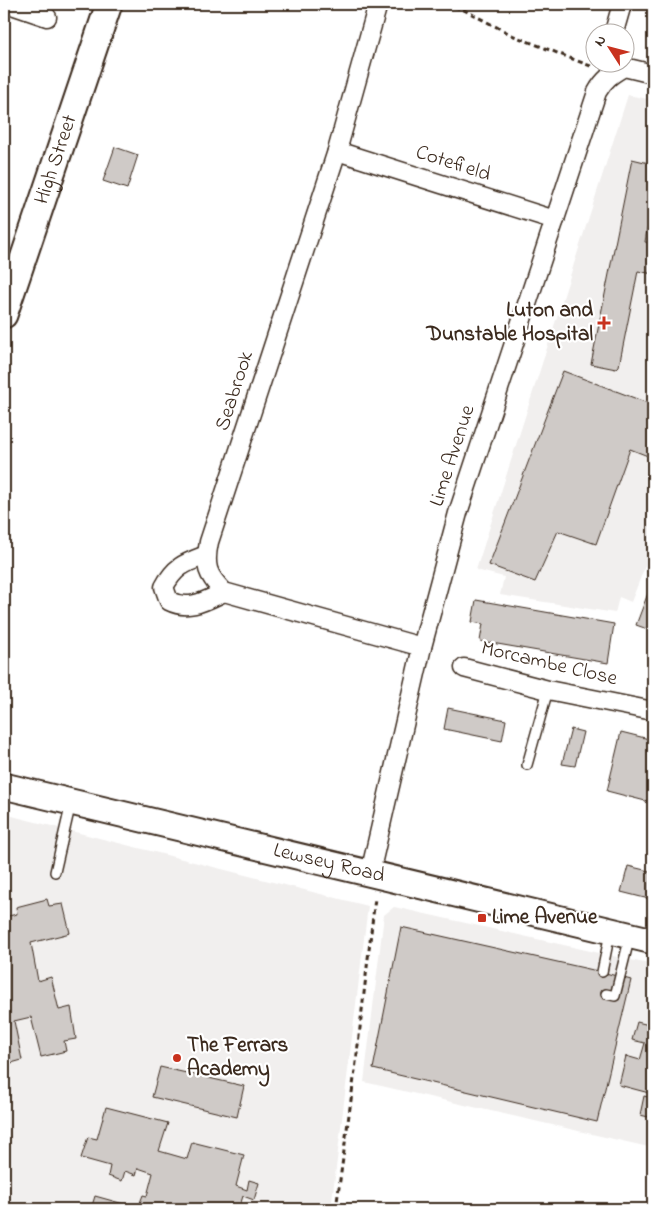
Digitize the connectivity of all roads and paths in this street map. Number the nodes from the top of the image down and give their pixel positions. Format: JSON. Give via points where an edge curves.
{"nodes":[{"id":1,"x":9,"y":4,"type":"edge"},
{"id":2,"x":109,"y":4,"type":"edge"},
{"id":3,"x":378,"y":4,"type":"edge"},
{"id":4,"x":446,"y":4,"type":"edge"},
{"id":5,"x":622,"y":4,"type":"edge"},
{"id":6,"x":47,"y":17,"type":"dead end"},
{"id":7,"x":617,"y":22,"type":"edge"},
{"id":8,"x":584,"y":63,"type":"edge"},
{"id":9,"x":634,"y":69,"type":"edge"},
{"id":10,"x":606,"y":72,"type":"edge"},
{"id":11,"x":653,"y":74,"type":"edge"},
{"id":12,"x":337,"y":151,"type":"junction"},
{"id":13,"x":555,"y":220,"type":"junction"},
{"id":14,"x":4,"y":315,"type":"edge"},
{"id":15,"x":206,"y":554,"type":"junction"},
{"id":16,"x":224,"y":592,"type":"junction"},
{"id":17,"x":422,"y":647,"type":"junction"},
{"id":18,"x":464,"y":668,"type":"dead end"},
{"id":19,"x":548,"y":690,"type":"junction"},
{"id":20,"x":653,"y":711,"type":"edge"},
{"id":21,"x":527,"y":765,"type":"dead end"},
{"id":22,"x":4,"y":786,"type":"edge"},
{"id":23,"x":71,"y":803,"type":"junction"},
{"id":24,"x":56,"y":872,"type":"dead end"},
{"id":25,"x":375,"y":874,"type":"junction"},
{"id":26,"x":631,"y":936,"type":"edge"},
{"id":27,"x":602,"y":972,"type":"dead end"},
{"id":28,"x":606,"y":994,"type":"dead end"},
{"id":29,"x":336,"y":1209,"type":"edge"}],
"edges":[{"from":1,"to":6,"type":"street"},
{"from":2,"to":14,"type":"street","name":"High Street"},
{"from":3,"to":12,"type":"street","name":"Seabrook"},
{"from":4,"to":8,"type":"path","via":[[514,36]]},
{"from":5,"to":7,"type":"street"},
{"from":9,"to":11,"type":"street"},
{"from":10,"to":13,"type":"street","name":"Lime Avenue"},
{"from":12,"to":13,"type":"street","name":"Cotefield"},
{"from":12,"to":15,"type":"street","name":"Seabrook"},
{"from":13,"to":17,"type":"street","name":"Lime Avenue","via":[[458,513]]},
{"from":15,"to":16,"type":"street","name":"Seabrook","via":[[207,569]]},
{"from":15,"to":16,"type":"street","via":[[185,563],[171,574],[164,588],[169,601],[178,606],[195,605]]},
{"from":16,"to":17,"type":"street"},
{"from":17,"to":25,"type":"street","name":"Lime Avenue"},
{"from":18,"to":19,"type":"street","name":"Morcambe Close"},
{"from":19,"to":20,"type":"street","name":"Morcambe Close"},
{"from":19,"to":21,"type":"lane"},
{"from":22,"to":23,"type":"street","name":"Lewsey Road"},
{"from":23,"to":24,"type":"lane"},
{"from":23,"to":25,"type":"street","name":"Lewsey Road"},
{"from":25,"to":26,"type":"street","name":"Lewsey Road"},
{"from":25,"to":29,"type":"path","via":[[376,892]]},
{"from":26,"to":27,"type":"lane"},
{"from":26,"to":28,"type":"lane","via":[[615,996]]}]}
